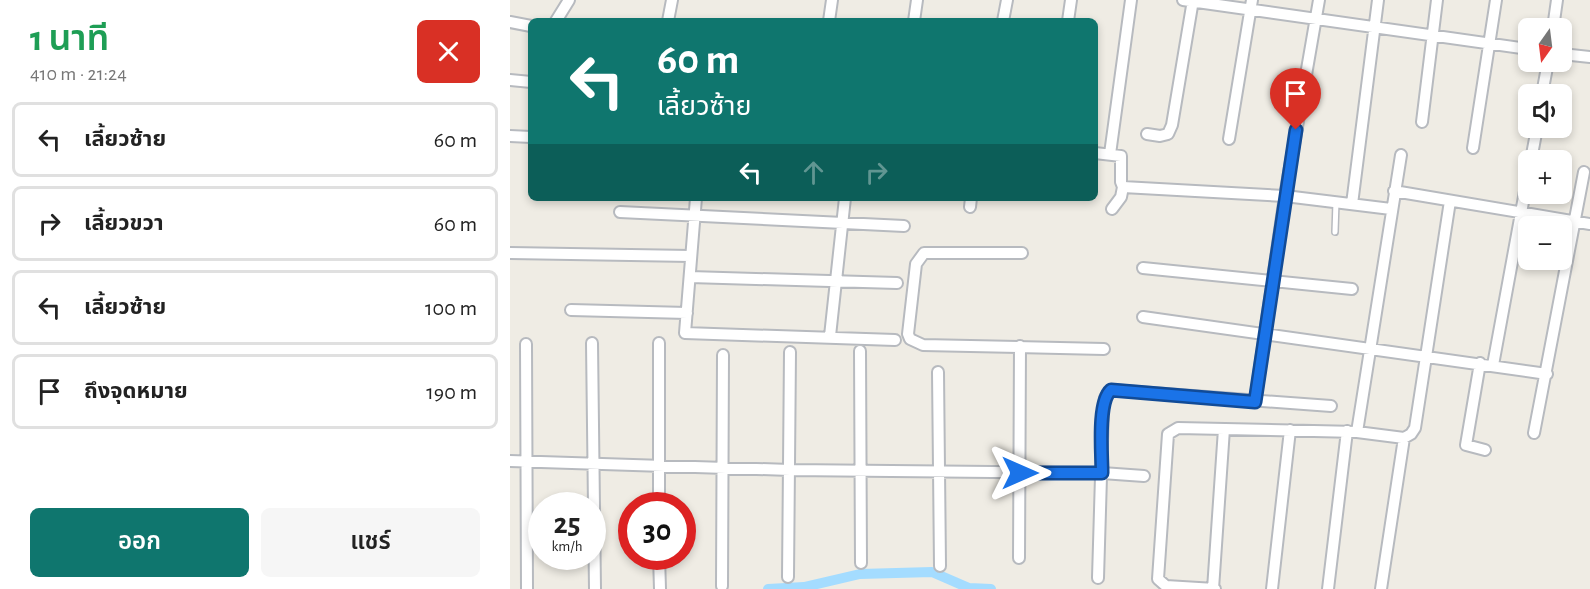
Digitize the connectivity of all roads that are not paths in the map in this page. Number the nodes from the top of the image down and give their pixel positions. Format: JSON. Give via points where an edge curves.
{"nodes":[{"id":1,"x":569,"y":0,"type":"edge"},
{"id":2,"x":672,"y":0,"type":"edge"},
{"id":3,"x":832,"y":0,"type":"edge"},
{"id":4,"x":917,"y":0,"type":"edge"},
{"id":5,"x":1007,"y":0,"type":"edge"},
{"id":6,"x":1071,"y":0,"type":"edge"},
{"id":7,"x":1131,"y":0,"type":"edge"},
{"id":8,"x":1190,"y":0,"type":"edge"},
{"id":9,"x":1319,"y":0,"type":"edge"},
{"id":10,"x":1378,"y":0,"type":"edge"},
{"id":11,"x":1437,"y":0,"type":"edge"},
{"id":12,"x":1496,"y":0,"type":"edge"},
{"id":13,"x":1557,"y":0,"type":"edge"},
{"id":14,"x":1251,"y":5,"type":"edge"},
{"id":15,"x":558,"y":18,"type":"edge"},
{"id":16,"x":669,"y":18,"type":"edge"},
{"id":17,"x":829,"y":18,"type":"edge"},
{"id":18,"x":914,"y":18,"type":"edge"},
{"id":19,"x":1004,"y":18,"type":"edge"},
{"id":20,"x":1068,"y":18,"type":"edge"},
{"id":21,"x":1554,"y":18,"type":"edge"},
{"id":22,"x":1316,"y":21,"type":"junction"},
{"id":23,"x":510,"y":22,"type":"edge"},
{"id":24,"x":528,"y":25,"type":"edge"},
{"id":25,"x":1375,"y":28,"type":"junction"},
{"id":26,"x":1432,"y":36,"type":"junction"},
{"id":27,"x":1490,"y":42,"type":"junction"},
{"id":28,"x":1518,"y":47,"type":"edge"},
{"id":29,"x":1572,"y":55,"type":"edge"},
{"id":30,"x":1590,"y":57,"type":"edge"},
{"id":31,"x":510,"y":80,"type":"edge"},
{"id":32,"x":528,"y":82,"type":"edge"},
{"id":33,"x":1422,"y":122,"type":"dead end"},
{"id":34,"x":1147,"y":134,"type":"dead end"},
{"id":35,"x":510,"y":136,"type":"edge"},
{"id":36,"x":528,"y":137,"type":"edge"},
{"id":37,"x":1229,"y":139,"type":"dead end"},
{"id":38,"x":1473,"y":148,"type":"dead end"},
{"id":39,"x":1098,"y":153,"type":"edge"},
{"id":40,"x":1110,"y":154,"type":"junction"},
{"id":41,"x":1401,"y":155,"type":"dead end"},
{"id":42,"x":1584,"y":172,"type":"dead end"},
{"id":43,"x":1123,"y":187,"type":"junction"},
{"id":44,"x":1394,"y":191,"type":"junction"},
{"id":45,"x":1285,"y":196,"type":"junction"},
{"id":46,"x":696,"y":201,"type":"edge"},
{"id":47,"x":845,"y":201,"type":"edge"},
{"id":48,"x":1450,"y":201,"type":"junction"},
{"id":49,"x":1336,"y":202,"type":"junction"},
{"id":50,"x":1352,"y":204,"type":"junction"},
{"id":51,"x":1523,"y":204,"type":"edge"},
{"id":52,"x":1391,"y":209,"type":"junction"},
{"id":53,"x":1112,"y":210,"type":"dead end"},
{"id":54,"x":620,"y":212,"type":"dead end"},
{"id":55,"x":1522,"y":212,"type":"junction"},
{"id":56,"x":694,"y":216,"type":"junction"},
{"id":57,"x":1576,"y":222,"type":"junction"},
{"id":58,"x":842,"y":223,"type":"junction"},
{"id":59,"x":1590,"y":224,"type":"edge"},
{"id":60,"x":904,"y":226,"type":"dead end"},
{"id":61,"x":1335,"y":232,"type":"dead end"},
{"id":62,"x":510,"y":253,"type":"edge"},
{"id":63,"x":1022,"y":253,"type":"dead end"},
{"id":64,"x":691,"y":256,"type":"junction"},
{"id":65,"x":1143,"y":268,"type":"dead end"},
{"id":66,"x":690,"y":277,"type":"junction"},
{"id":67,"x":836,"y":280,"type":"junction"},
{"id":68,"x":1272,"y":281,"type":"junction"},
{"id":69,"x":897,"y":283,"type":"dead end"},
{"id":70,"x":1352,"y":289,"type":"dead end"},
{"id":71,"x":571,"y":310,"type":"dead end"},
{"id":72,"x":687,"y":313,"type":"junction"},
{"id":73,"x":1143,"y":317,"type":"dead end"},
{"id":74,"x":1265,"y":333,"type":"junction"},
{"id":75,"x":830,"y":336,"type":"junction"},
{"id":76,"x":895,"y":340,"type":"dead end"},
{"id":77,"x":592,"y":343,"type":"dead end"},
{"id":78,"x":659,"y":343,"type":"dead end"},
{"id":79,"x":526,"y":344,"type":"dead end"},
{"id":80,"x":1020,"y":346,"type":"junction"},
{"id":81,"x":1371,"y":347,"type":"junction"},
{"id":82,"x":1104,"y":349,"type":"dead end"},
{"id":83,"x":790,"y":351,"type":"dead end"},
{"id":84,"x":860,"y":351,"type":"dead end"},
{"id":85,"x":723,"y":355,"type":"dead end"},
{"id":86,"x":1427,"y":355,"type":"junction"},
{"id":87,"x":1480,"y":363,"type":"junction"},
{"id":88,"x":1493,"y":365,"type":"junction"},
{"id":89,"x":938,"y":372,"type":"dead end"},
{"id":90,"x":1547,"y":374,"type":"junction"},
{"id":91,"x":1255,"y":402,"type":"junction"},
{"id":92,"x":1330,"y":406,"type":"dead end"},
{"id":93,"x":1224,"y":429,"type":"junction"},
{"id":94,"x":1290,"y":430,"type":"junction"},
{"id":95,"x":1352,"y":431,"type":"junction"},
{"id":96,"x":1534,"y":432,"type":"dead end"},
{"id":97,"x":1404,"y":438,"type":"junction"},
{"id":98,"x":1485,"y":450,"type":"dead end"},
{"id":99,"x":510,"y":461,"type":"edge"},
{"id":100,"x":527,"y":461,"type":"junction"},
{"id":101,"x":593,"y":463,"type":"junction"},
{"id":102,"x":658,"y":465,"type":"junction"},
{"id":103,"x":724,"y":468,"type":"junction"},
{"id":104,"x":790,"y":470,"type":"junction"},
{"id":105,"x":861,"y":471,"type":"junction"},
{"id":106,"x":940,"y":472,"type":"junction"},
{"id":107,"x":1020,"y":473,"type":"junction"},
{"id":108,"x":1102,"y":473,"type":"junction"},
{"id":109,"x":1144,"y":476,"type":"dead end"},
{"id":110,"x":659,"y":492,"type":"edge"},
{"id":111,"x":1019,"y":558,"type":"dead end"},
{"id":112,"x":861,"y":563,"type":"dead end"},
{"id":113,"x":940,"y":566,"type":"dead end"},
{"id":114,"x":659,"y":570,"type":"edge"},
{"id":115,"x":788,"y":577,"type":"dead end"},
{"id":116,"x":1098,"y":578,"type":"dead end"},
{"id":117,"x":722,"y":586,"type":"dead end"},
{"id":118,"x":527,"y":589,"type":"edge"},
{"id":119,"x":595,"y":589,"type":"edge"},
{"id":120,"x":660,"y":589,"type":"edge"},
{"id":121,"x":1214,"y":589,"type":"edge"},
{"id":122,"x":1272,"y":589,"type":"edge"},
{"id":123,"x":1328,"y":589,"type":"edge"},
{"id":124,"x":1381,"y":589,"type":"edge"}],
"edges":[{"from":1,"to":15,"type":"street"},
{"from":2,"to":16,"type":"street"},
{"from":3,"to":17,"type":"street"},
{"from":4,"to":18,"type":"street"},
{"from":5,"to":19,"type":"street"},
{"from":6,"to":20,"type":"street"},
{"from":7,"to":40,"type":"street"},
{"from":8,"to":14,"type":"street"},
{"from":8,"to":34,"type":"street","via":[[1172,125],[1168,134]]},
{"from":9,"to":22,"type":"street"},
{"from":10,"to":25,"type":"street"},
{"from":11,"to":26,"type":"street"},
{"from":12,"to":27,"type":"street"},
{"from":13,"to":21,"type":"street"},
{"from":14,"to":22,"type":"street"},
{"from":14,"to":37,"type":"street"},
{"from":22,"to":25,"type":"street"},
{"from":22,"to":45,"type":"street"},
{"from":23,"to":24,"type":"street"},
{"from":25,"to":26,"type":"street"},
{"from":25,"to":50,"type":"street"},
{"from":26,"to":27,"type":"street"},
{"from":26,"to":33,"type":"street"},
{"from":27,"to":28,"type":"street"},
{"from":27,"to":38,"type":"street"},
{"from":29,"to":30,"type":"street"},
{"from":31,"to":32,"type":"street"},
{"from":35,"to":36,"type":"street"},
{"from":39,"to":40,"type":"street"},
{"from":40,"to":43,"type":"street","via":[[1122,158]]},
{"from":41,"to":44,"type":"street"},
{"from":42,"to":57,"type":"street"},
{"from":43,"to":45,"type":"street"},
{"from":43,"to":53,"type":"street"},
{"from":44,"to":48,"type":"street"},
{"from":44,"to":52,"type":"street"},
{"from":45,"to":49,"type":"street"},
{"from":45,"to":68,"type":"street"},
{"from":46,"to":56,"type":"street"},
{"from":47,"to":58,"type":"street"},
{"from":48,"to":55,"type":"street"},
{"from":48,"to":86,"type":"street"},
{"from":49,"to":50,"type":"street"},
{"from":49,"to":61,"type":"lane"},
{"from":50,"to":52,"type":"street"},
{"from":51,"to":55,"type":"street"},
{"from":52,"to":81,"type":"street"},
{"from":54,"to":56,"type":"street"},
{"from":55,"to":57,"type":"street"},
{"from":55,"to":88,"type":"street"},
{"from":56,"to":58,"type":"street"},
{"from":56,"to":64,"type":"street"},
{"from":57,"to":59,"type":"street"},
{"from":57,"to":90,"type":"street"},
{"from":58,"to":60,"type":"street"},
{"from":58,"to":67,"type":"street"},
{"from":62,"to":64,"type":"street"},
{"from":63,"to":80,"type":"street","via":[[924,253],[916,264],[908,334],[923,345]]},
{"from":64,"to":66,"type":"street"},
{"from":65,"to":68,"type":"street"},
{"from":66,"to":67,"type":"street"},
{"from":66,"to":72,"type":"street"},
{"from":67,"to":69,"type":"street"},
{"from":67,"to":75,"type":"street"},
{"from":68,"to":70,"type":"street"},
{"from":68,"to":74,"type":"street"},
{"from":71,"to":72,"type":"street"},
{"from":72,"to":75,"type":"street","via":[[685,333]]},
{"from":73,"to":74,"type":"street"},
{"from":74,"to":81,"type":"street"},
{"from":74,"to":91,"type":"street"},
{"from":75,"to":76,"type":"street"},
{"from":77,"to":101,"type":"street"},
{"from":78,"to":102,"type":"street"},
{"from":79,"to":100,"type":"street"},
{"from":80,"to":82,"type":"street"},
{"from":80,"to":107,"type":"street"},
{"from":81,"to":86,"type":"street"},
{"from":81,"to":95,"type":"street"},
{"from":83,"to":104,"type":"street"},
{"from":84,"to":105,"type":"street"},
{"from":85,"to":103,"type":"street"},
{"from":86,"to":87,"type":"street"},
{"from":86,"to":97,"type":"street","via":[[1415,428]]},
{"from":87,"to":88,"type":"street"},
{"from":87,"to":98,"type":"street","via":[[1466,445]]},
{"from":88,"to":90,"type":"street"},
{"from":89,"to":106,"type":"street"},
{"from":90,"to":96,"type":"street"},
{"from":91,"to":92,"type":"street"},
{"from":91,"to":108,"type":"street","via":[[1111,390],[1103,409]]},
{"from":93,"to":94,"type":"street"},
{"from":93,"to":121,"type":"street"},
{"from":93,"to":121,"type":"street","via":[[1178,428],[1168,435],[1157,573],[1160,583],[1166,586]]},
{"from":94,"to":95,"type":"street"},
{"from":94,"to":122,"type":"street"},
{"from":95,"to":97,"type":"street"},
{"from":95,"to":123,"type":"street"},
{"from":97,"to":124,"type":"street"},
{"from":99,"to":100,"type":"street"},
{"from":100,"to":101,"type":"street"},
{"from":100,"to":118,"type":"street"},
{"from":101,"to":102,"type":"street"},
{"from":101,"to":119,"type":"street"},
{"from":102,"to":103,"type":"street"},
{"from":102,"to":110,"type":"street"},
{"from":103,"to":104,"type":"street"},
{"from":103,"to":117,"type":"street"},
{"from":104,"to":105,"type":"street"},
{"from":104,"to":115,"type":"street"},
{"from":105,"to":106,"type":"street"},
{"from":105,"to":112,"type":"street"},
{"from":106,"to":107,"type":"street"},
{"from":106,"to":113,"type":"street"},
{"from":107,"to":108,"type":"street"},
{"from":107,"to":111,"type":"street"},
{"from":108,"to":109,"type":"street"},
{"from":108,"to":116,"type":"street"},
{"from":114,"to":120,"type":"street"}]}
